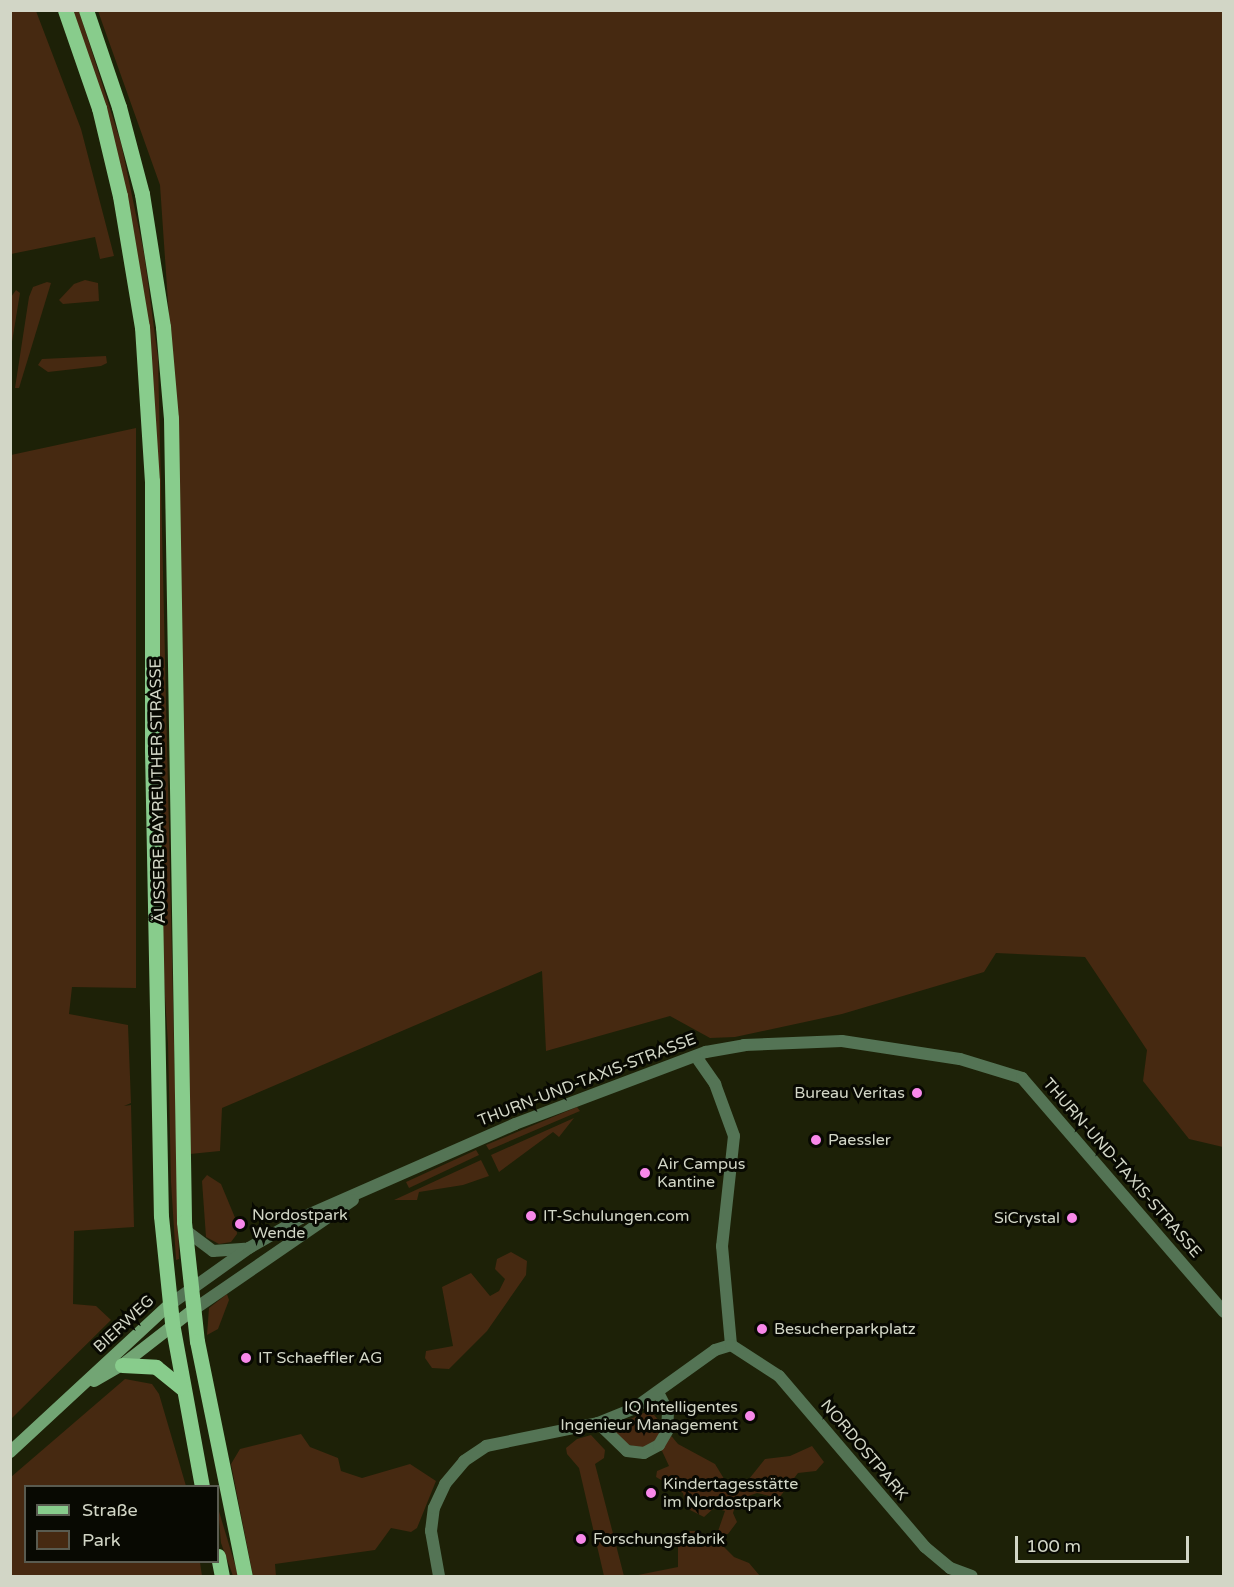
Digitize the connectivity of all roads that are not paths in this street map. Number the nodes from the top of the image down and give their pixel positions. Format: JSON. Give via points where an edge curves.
{"nodes":[{"id":1,"x":65,"y":10,"type":"edge"},
{"id":2,"x":86,"y":10,"type":"edge"},
{"id":3,"x":697,"y":1058,"type":"junction"},
{"id":4,"x":365,"y":1192,"type":"junction"},
{"id":5,"x":185,"y":1230,"type":"junction"},
{"id":6,"x":249,"y":1248,"type":"junction"},
{"id":7,"x":190,"y":1288,"type":"junction"},
{"id":8,"x":169,"y":1305,"type":"junction"},
{"id":9,"x":193,"y":1310,"type":"junction"},
{"id":10,"x":1224,"y":1312,"type":"edge"},
{"id":11,"x":172,"y":1323,"type":"junction"},
{"id":12,"x":731,"y":1345,"type":"junction"},
{"id":13,"x":122,"y":1365,"type":"junction"},
{"id":14,"x":84,"y":1387,"type":"junction"},
{"id":15,"x":182,"y":1388,"type":"junction"},
{"id":16,"x":658,"y":1392,"type":"junction"},
{"id":17,"x":598,"y":1423,"type":"junction"},
{"id":18,"x":10,"y":1452,"type":"edge"},
{"id":19,"x":202,"y":1485,"type":"edge"},
{"id":20,"x":219,"y":1561,"type":"edge"},
{"id":21,"x":222,"y":1576,"type":"edge"},
{"id":22,"x":244,"y":1576,"type":"edge"},
{"id":23,"x":439,"y":1576,"type":"edge"},
{"id":24,"x":972,"y":1576,"type":"edge"}],
"edges":[{"from":1,"to":8,"type":"main road","name":"ÄUSSERE BAYREUTHER STRASSE","via":[[125,217],[142,327],[152,481],[159,1167]]},
{"from":2,"to":5,"type":"main road","name":"ÄUSSERE BAYREUTHER STRASSE","via":[[119,107],[142,194],[163,327],[171,418]]},
{"from":3,"to":4,"type":"street","name":"THURN-UND-TAXIS-STRASSE","via":[[515,1124]]},
{"from":3,"to":10,"type":"street","name":"THURN-UND-TAXIS-STRASSE","via":[[706,1052],[744,1045],[842,1041],[960,1059],[1022,1078]]},
{"from":3,"to":12,"type":"street","via":[[715,1084],[734,1136],[722,1245]]},
{"from":4,"to":6,"type":"street","name":"THURN-UND-TAXIS-STRASSE","via":[[312,1213]]},
{"from":4,"to":9,"type":"street","name":"THURN-UND-TAXIS-STRASSE"},
{"from":5,"to":6,"type":"street","via":[[213,1251]]},
{"from":5,"to":7,"type":"main road","name":"ÄUSSERE BAYREUTHER STRASSE"},
{"from":6,"to":7,"type":"street","name":"THURN-UND-TAXIS-STRASSE"},
{"from":7,"to":8,"type":"street","name":"BIERWEG"},
{"from":7,"to":9,"type":"main road","name":"ÄUSSERE BAYREUTHER STRASSE"},
{"from":8,"to":11,"type":"main road","name":"ÄUSSERE BAYREUTHER STRASSE"},
{"from":8,"to":14,"type":"main road","name":"BIERWEG"},
{"from":9,"to":11,"type":"main road","name":"BIERWEG"},
{"from":9,"to":22,"type":"main road","name":"ÄUSSERE BAYREUTHER STRASSE","via":[[210,1416]]},
{"from":11,"to":13,"type":"main road","name":"BIERWEG"},
{"from":11,"to":15,"type":"main road","name":"ÄUSSERE BAYREUTHER STRASSE"},
{"from":12,"to":16,"type":"street","via":[[715,1350]]},
{"from":12,"to":24,"type":"street","name":"NORDOSTPARK","via":[[779,1376],[926,1547],[950,1568]]},
{"from":13,"to":14,"type":"main road","name":"BIERWEG"},
{"from":13,"to":15,"type":"main road","via":[[156,1367]]},
{"from":14,"to":18,"type":"main road","name":"BIERWEG"},
{"from":15,"to":19,"type":"main road","name":"ÄUSSERE BAYREUTHER STRASSE"},
{"from":16,"to":17,"type":"street","via":[[633,1409]]},
{"from":16,"to":17,"type":"street","via":[[668,1412],[667,1431],[659,1444],[644,1453],[627,1451]]},
{"from":17,"to":23,"type":"street","via":[[510,1439],[486,1446],[464,1461],[445,1484],[434,1508],[431,1531]]},
{"from":20,"to":21,"type":"main road"}]}
